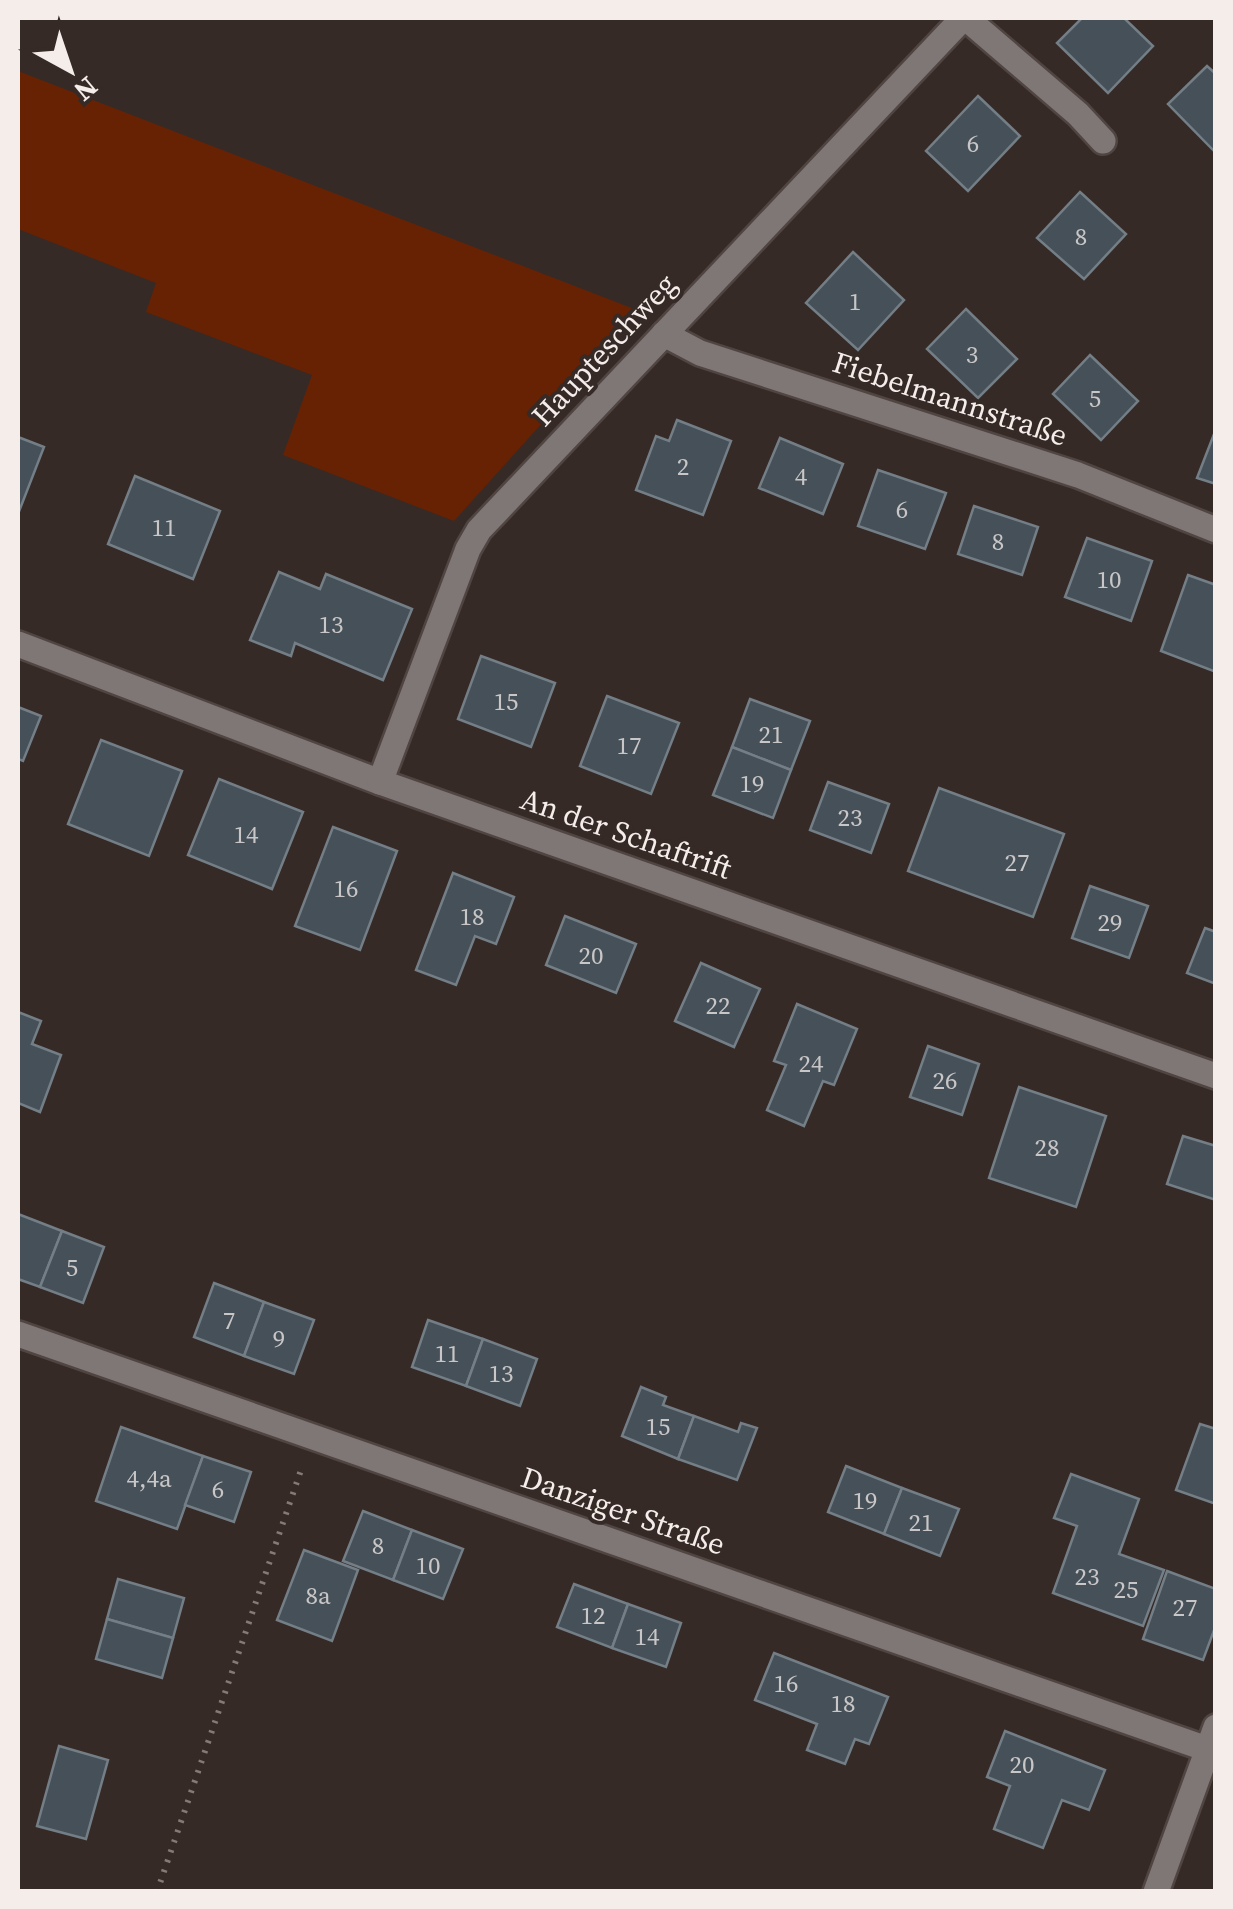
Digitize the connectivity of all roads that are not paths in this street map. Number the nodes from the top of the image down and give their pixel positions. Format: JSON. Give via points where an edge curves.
{"nodes":[{"id":1,"x":964,"y":18,"type":"edge"},
{"id":2,"x":1103,"y":141,"type":"dead end"},
{"id":3,"x":664,"y":334,"type":"junction"},
{"id":4,"x":1216,"y":530,"type":"edge"},
{"id":5,"x":18,"y":644,"type":"edge"},
{"id":6,"x":380,"y":782,"type":"junction"},
{"id":7,"x":1216,"y":1076,"type":"edge"},
{"id":8,"x":18,"y":1334,"type":"edge"},
{"id":9,"x":1212,"y":1738,"type":"edge"},
{"id":10,"x":1156,"y":1892,"type":"edge"}],
"edges":[{"from":1,"to":2,"type":"street","name":"Haupteschweg"},
{"from":1,"to":3,"type":"street","name":"Haupteschweg"},
{"from":3,"to":4,"type":"street","name":"Fiebelmannstraße","via":[[700,353],[1078,475]]},
{"from":3,"to":6,"type":"street","name":"Haupteschweg","via":[[479,530]]},
{"from":5,"to":6,"type":"street","name":"An der Schaftrift"},
{"from":6,"to":7,"type":"street","name":"An der Schaftrift"},
{"from":8,"to":9,"type":"street","name":"Danziger Straße"},
{"from":9,"to":10,"type":"street"}]}
